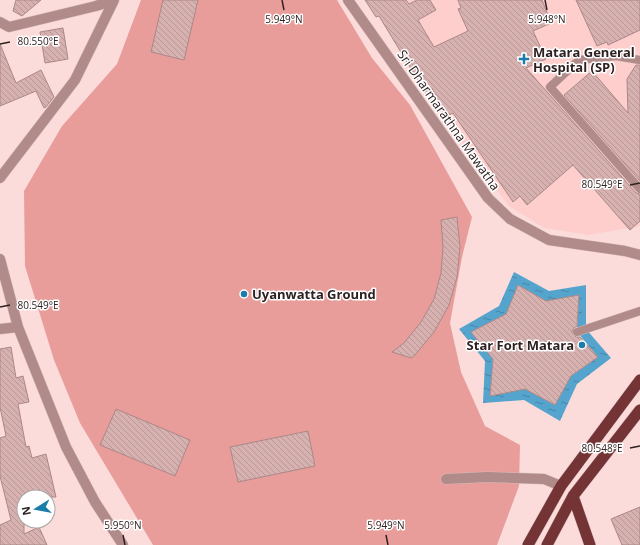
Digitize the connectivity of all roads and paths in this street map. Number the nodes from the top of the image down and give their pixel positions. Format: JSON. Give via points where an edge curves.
{"nodes":[{"id":1,"x":114,"y":0,"type":"edge"},
{"id":2,"x":348,"y":0,"type":"edge"},
{"id":3,"x":0,"y":22,"type":"edge"},
{"id":4,"x":640,"y":60,"type":"edge"},
{"id":5,"x":0,"y":178,"type":"edge"},
{"id":6,"x":640,"y":189,"type":"edge"},
{"id":7,"x":640,"y":255,"type":"edge"},
{"id":8,"x":0,"y":259,"type":"edge"},
{"id":9,"x":640,"y":311,"type":"edge"},
{"id":10,"x":18,"y":327,"type":"junction"},
{"id":11,"x":0,"y":329,"type":"edge"},
{"id":12,"x":577,"y":332,"type":"dead end"},
{"id":13,"x":640,"y":380,"type":"edge"},
{"id":14,"x":640,"y":410,"type":"edge"},
{"id":15,"x":446,"y":479,"type":"dead end"},
{"id":16,"x":561,"y":486,"type":"junction"},
{"id":17,"x":573,"y":496,"type":"junction"},
{"id":18,"x":123,"y":545,"type":"edge"},
{"id":19,"x":528,"y":545,"type":"edge"},
{"id":20,"x":547,"y":545,"type":"edge"},
{"id":21,"x":590,"y":545,"type":"edge"}],
"edges":[{"from":1,"to":3,"type":"street","via":[[8,27]]},
{"from":1,"to":5,"type":"street","via":[[75,80]]},
{"from":2,"to":7,"type":"street","name":"Sri Dharmarathna Mawatha","via":[[488,198],[510,219],[549,240]]},
{"from":4,"to":6,"type":"lane","via":[[616,56],[579,60],[550,87]]},
{"from":8,"to":10,"type":"street"},
{"from":9,"to":12,"type":"lane"},
{"from":10,"to":11,"type":"street"},
{"from":10,"to":18,"type":"street","via":[[66,447],[95,502]]},
{"from":13,"to":16,"type":"highway"},
{"from":14,"to":17,"type":"highway"},
{"from":15,"to":16,"type":"street","via":[[544,479]]},
{"from":16,"to":17,"type":"highway"},
{"from":16,"to":19,"type":"highway"},
{"from":17,"to":20,"type":"highway"},
{"from":17,"to":21,"type":"highway"}]}
